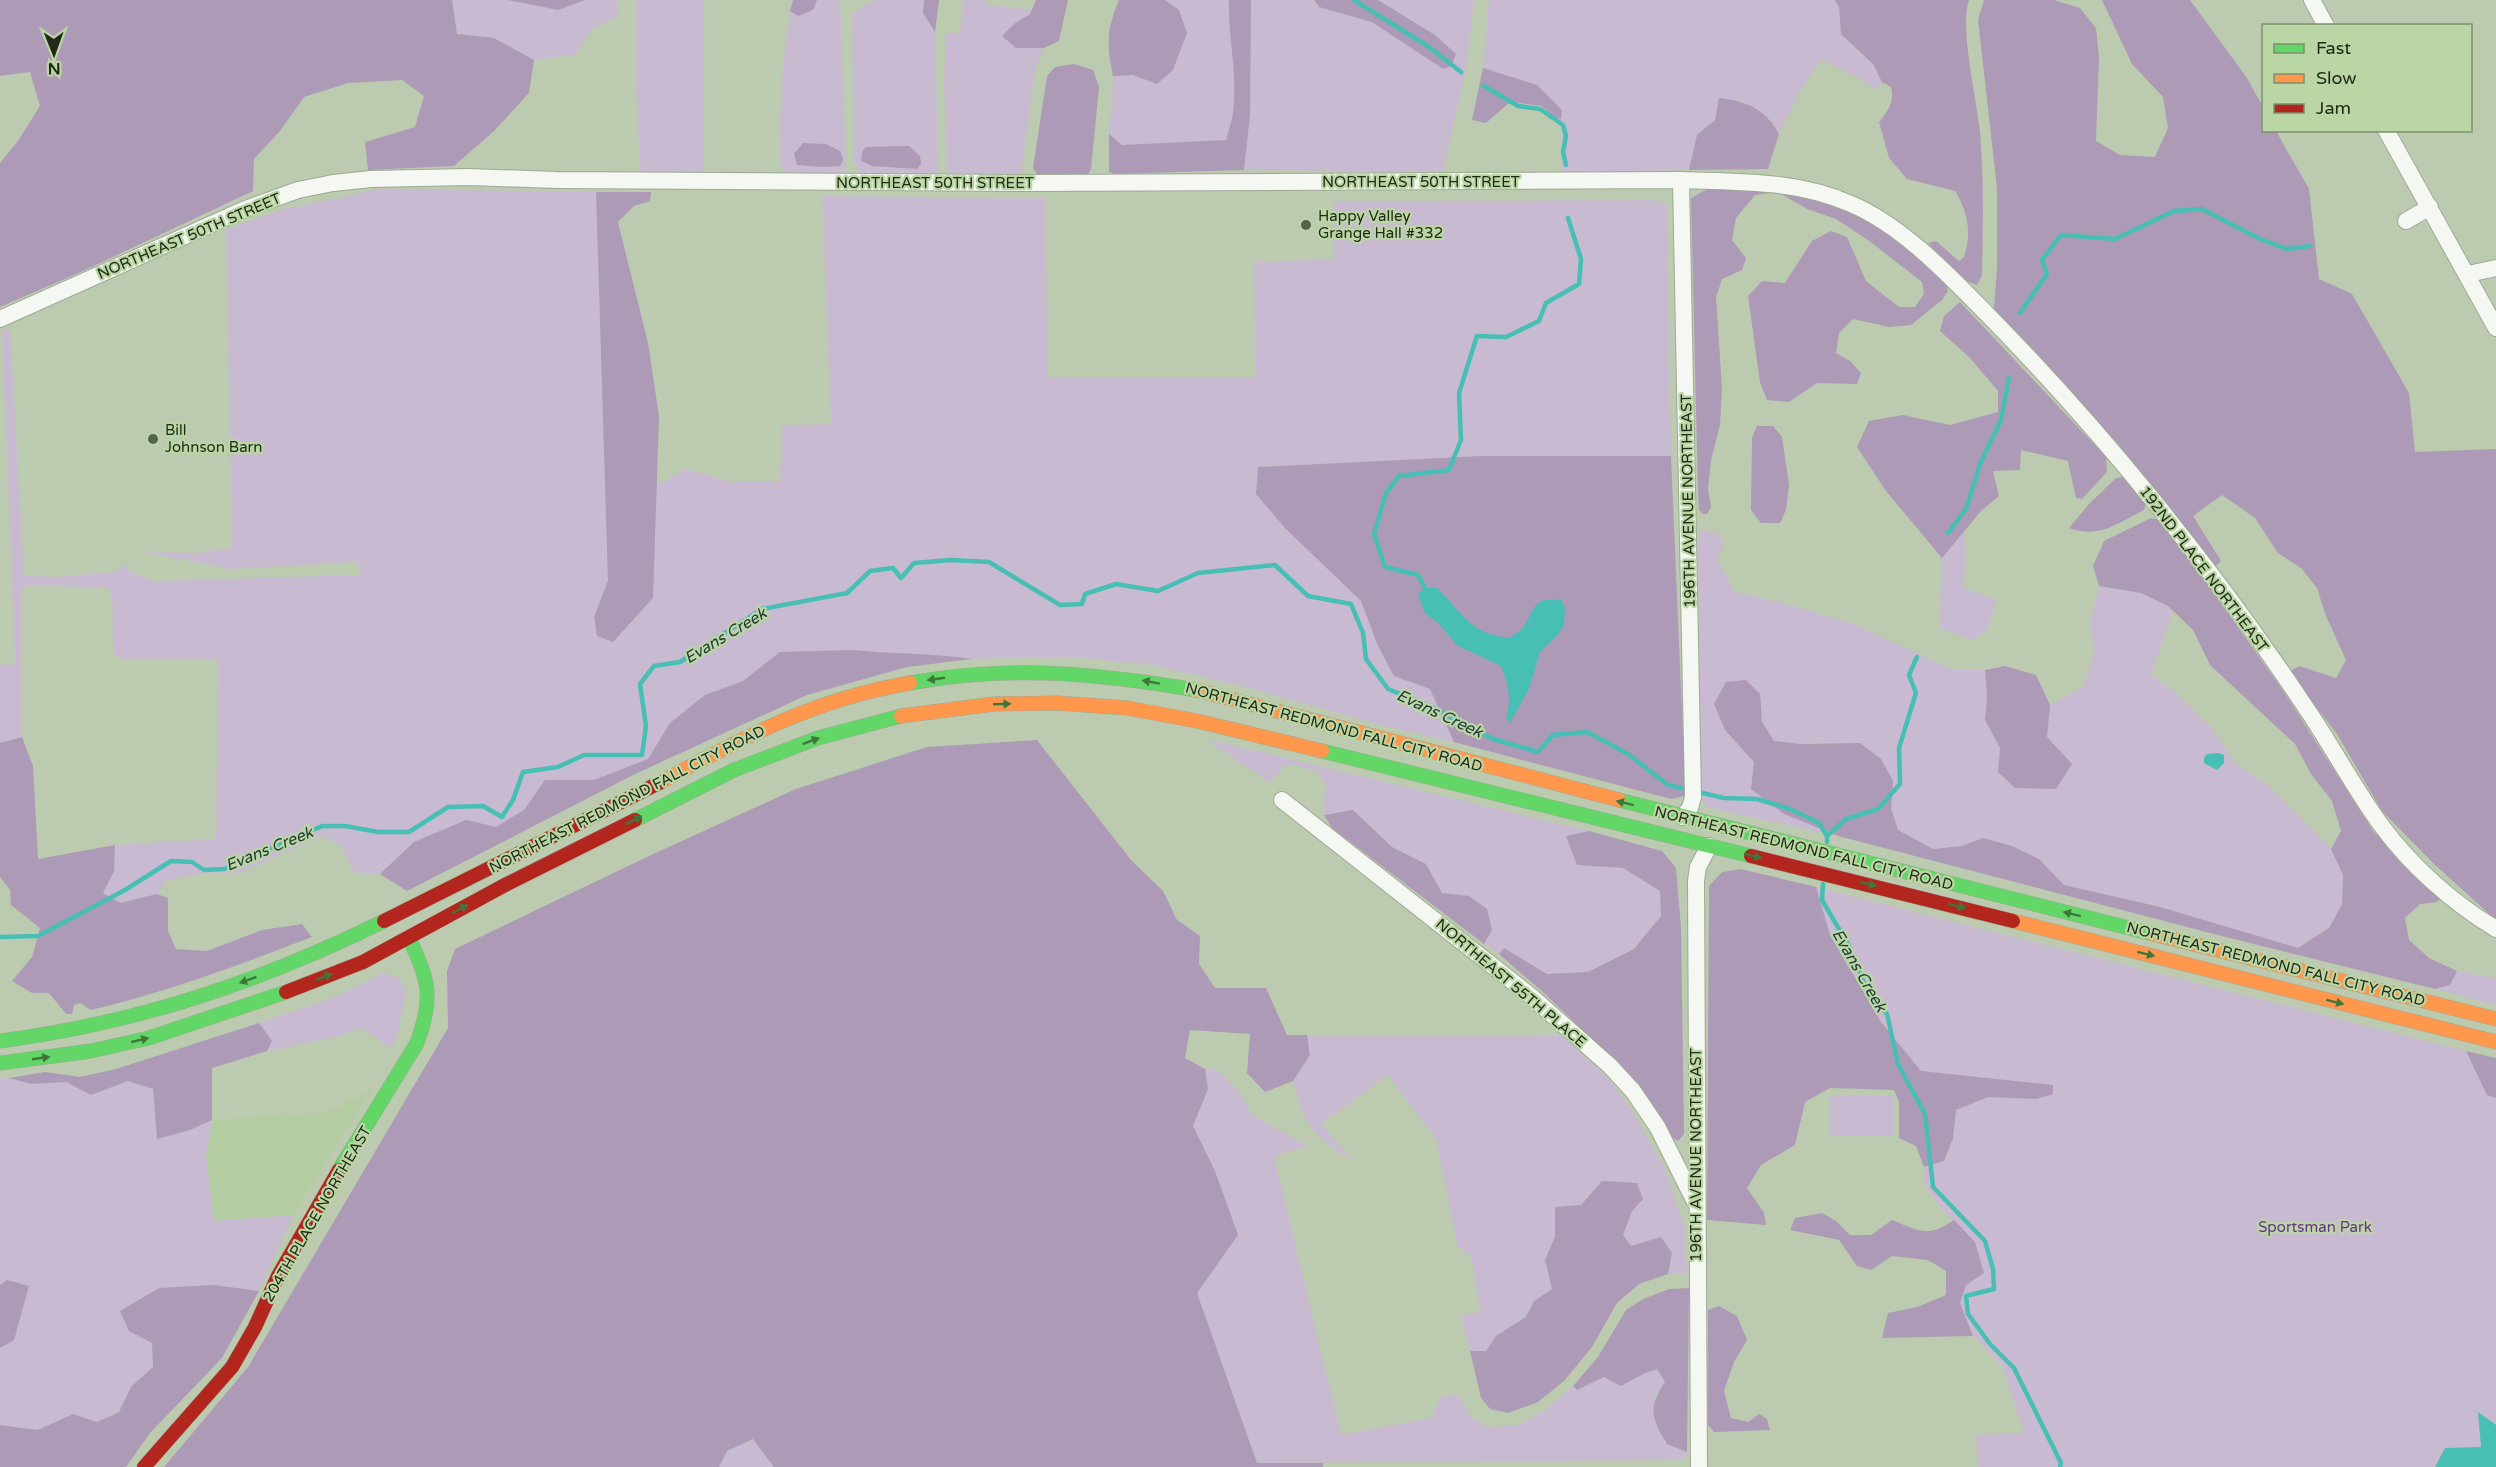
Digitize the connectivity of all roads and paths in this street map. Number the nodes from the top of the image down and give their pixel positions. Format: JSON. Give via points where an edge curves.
{"nodes":[{"id":1,"x":2319,"y":2,"type":"edge"},
{"id":2,"x":2325,"y":24,"type":"edge"},
{"id":3,"x":2389,"y":132,"type":"edge"},
{"id":4,"x":1681,"y":180,"type":"junction"},
{"id":5,"x":2430,"y":207,"type":"junction"},
{"id":6,"x":2406,"y":221,"type":"dead end"},
{"id":7,"x":1889,"y":225,"type":"joint"},
{"id":8,"x":2496,"y":268,"type":"edge"},
{"id":9,"x":2468,"y":274,"type":"junction"},
{"id":10,"x":0,"y":320,"type":"edge"},
{"id":11,"x":2496,"y":328,"type":"edge"},
{"id":12,"x":1282,"y":800,"type":"dead end"},
{"id":13,"x":1682,"y":817,"type":"junction"},
{"id":14,"x":1656,"y":832,"type":"junction"},
{"id":15,"x":1742,"y":832,"type":"junction"},
{"id":16,"x":1709,"y":846,"type":"junction"},
{"id":17,"x":398,"y":914,"type":"junction"},
{"id":18,"x":2496,"y":929,"type":"edge"},
{"id":19,"x":409,"y":938,"type":"junction"},
{"id":20,"x":2496,"y":1019,"type":"edge"},
{"id":21,"x":0,"y":1041,"type":"edge"},
{"id":22,"x":2496,"y":1042,"type":"edge"},
{"id":23,"x":0,"y":1062,"type":"edge"},
{"id":24,"x":1696,"y":1206,"type":"junction"},
{"id":25,"x":144,"y":1467,"type":"edge"},
{"id":26,"x":1699,"y":1467,"type":"edge"}],
"edges":[{"from":1,"to":2,"type":"street"},
{"from":3,"to":5,"type":"street"},
{"from":4,"to":7,"type":"street","name":"NORTHEAST 50TH STREET","via":[[1780,183],[1852,204]]},
{"from":4,"to":10,"type":"street","name":"NORTHEAST 50TH STREET","via":[[1027,183],[372,179],[298,190],[243,210]]},
{"from":4,"to":13,"type":"street","name":"196TH AVENUE NORTHEAST","via":[[1693,789],[1690,808]]},
{"from":5,"to":6,"type":"street"},
{"from":5,"to":9,"type":"street"},
{"from":7,"to":18,"type":"street","name":"192ND PLACE NORTHEAST","via":[[1954,280],[2024,351],[2144,488],[2305,706],[2381,825],[2450,897]]},
{"from":8,"to":9,"type":"street"},
{"from":9,"to":11,"type":"street"},
{"from":12,"to":24,"type":"street","name":"NORTHEAST 55TH PLACE","via":[[1532,997],[1610,1066],[1658,1128]]},
{"from":13,"to":14,"type":"main road"},
{"from":13,"to":15,"type":"main road","name":"NORTHEAST REDMOND FALL CITY ROAD"},
{"from":13,"to":17,"type":"main road","name":"NORTHEAST REDMOND FALL CITY ROAD","one_way":true,"via":[[1204,691],[1121,677],[993,672],[902,684],[810,708],[723,746],[663,782]]},
{"from":14,"to":16,"type":"main road","name":"NORTHEAST REDMOND FALL CITY ROAD"},
{"from":19,"to":14,"type":"main road","name":"NORTHEAST REDMOND FALL CITY ROAD","one_way":true,"via":[[505,885],[734,771],[818,738],[909,714],[994,704],[1115,707],[1197,721]]},
{"from":15,"to":16,"type":"main road"},
{"from":20,"to":15,"type":"main road","name":"NORTHEAST REDMOND FALL CITY ROAD","one_way":true},
{"from":16,"to":22,"type":"main road","name":"NORTHEAST REDMOND FALL CITY ROAD","one_way":true},
{"from":16,"to":24,"type":"street","name":"196TH AVENUE NORTHEAST","via":[[1696,881]]},
{"from":17,"to":19,"type":"main road","name":"204TH PLACE NORTHEAST"},
{"from":17,"to":21,"type":"main road","name":"NORTHEAST REDMOND FALL CITY ROAD","one_way":true,"via":[[289,965],[212,993],[110,1021]]},
{"from":23,"to":19,"type":"main road","name":"NORTHEAST REDMOND FALL CITY ROAD","one_way":true,"via":[[91,1051],[149,1038],[295,989],[363,962]]},
{"from":19,"to":25,"type":"main road","name":"204TH PLACE NORTHEAST","via":[[429,990],[427,1016],[417,1043],[323,1196],[232,1367]]},
{"from":24,"to":26,"type":"street","name":"196TH AVENUE NORTHEAST"}]}
